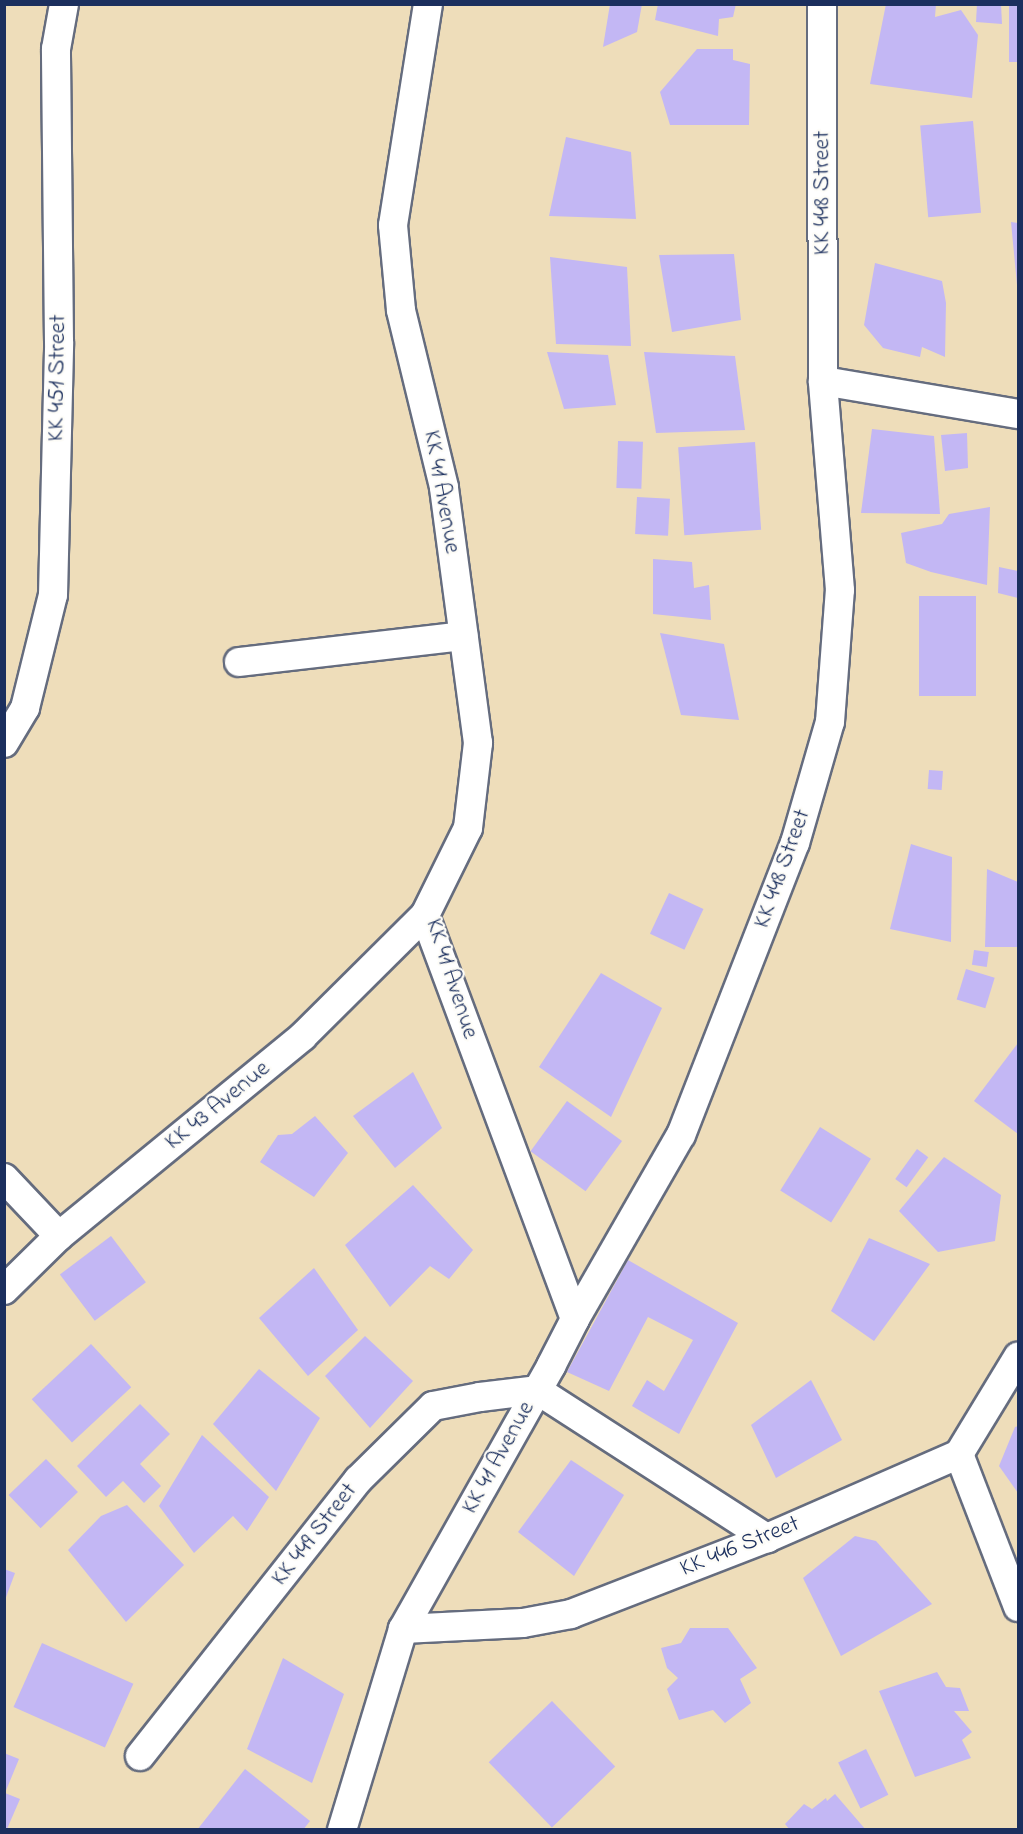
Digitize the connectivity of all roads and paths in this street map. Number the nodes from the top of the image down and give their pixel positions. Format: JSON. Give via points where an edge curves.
{"nodes":[{"id":1,"x":64,"y":4,"type":"edge"},
{"id":2,"x":428,"y":4,"type":"edge"},
{"id":3,"x":822,"y":4,"type":"edge"},
{"id":4,"x":823,"y":381,"type":"junction"},
{"id":5,"x":1018,"y":414,"type":"edge"},
{"id":6,"x":464,"y":636,"type":"junction"},
{"id":7,"x":239,"y":662,"type":"dead end"},
{"id":8,"x":4,"y":742,"type":"edge"},
{"id":9,"x":425,"y":915,"type":"junction"},
{"id":10,"x":4,"y":1178,"type":"edge"},
{"id":11,"x":58,"y":1236,"type":"junction"},
{"id":12,"x":4,"y":1290,"type":"edge"},
{"id":13,"x":574,"y":1318,"type":"junction"},
{"id":14,"x":1018,"y":1357,"type":"edge"},
{"id":15,"x":537,"y":1390,"type":"junction"},
{"id":16,"x":959,"y":1454,"type":"junction"},
{"id":17,"x":767,"y":1538,"type":"junction"},
{"id":18,"x":1018,"y":1607,"type":"edge"},
{"id":19,"x":403,"y":1629,"type":"junction"},
{"id":20,"x":140,"y":1756,"type":"dead end"},
{"id":21,"x":342,"y":1830,"type":"edge"}],
"edges":[{"from":1,"to":8,"type":"street","name":"KK 451 Street","via":[[56,49],[59,342],[53,595],[25,708]]},
{"from":2,"to":6,"type":"street","name":"KK 41 Avenue","via":[[393,225],[401,310],[444,487]]},
{"from":3,"to":4,"type":"street","name":"KK 448 Street"},
{"from":4,"to":5,"type":"street"},
{"from":4,"to":13,"type":"street","name":"KK 448 Street","via":[[840,590],[830,723],[795,843],[681,1135]]},
{"from":6,"to":7,"type":"street"},
{"from":6,"to":9,"type":"street","name":"KK 41 Avenue","via":[[478,743],[468,828]]},
{"from":9,"to":11,"type":"street","name":"KK 43 Avenue","via":[[303,1036]]},
{"from":9,"to":13,"type":"street","name":"KK 41 Avenue"},
{"from":10,"to":11,"type":"street"},
{"from":11,"to":12,"type":"street","name":"KK 43 Avenue"},
{"from":13,"to":15,"type":"street","name":"KK 41 Avenue"},
{"from":14,"to":16,"type":"street"},
{"from":15,"to":17,"type":"street"},
{"from":15,"to":19,"type":"street","name":"KK 41 Avenue"},
{"from":15,"to":20,"type":"street","name":"KK 449 Street","via":[[433,1406],[358,1480]]},
{"from":16,"to":17,"type":"street","name":"KK 446 Street"},
{"from":16,"to":18,"type":"street"},
{"from":17,"to":19,"type":"street","name":"KK 446 Street","via":[[571,1614],[523,1623]]},
{"from":19,"to":21,"type":"street","name":"KK 41 Avenue"}]}
